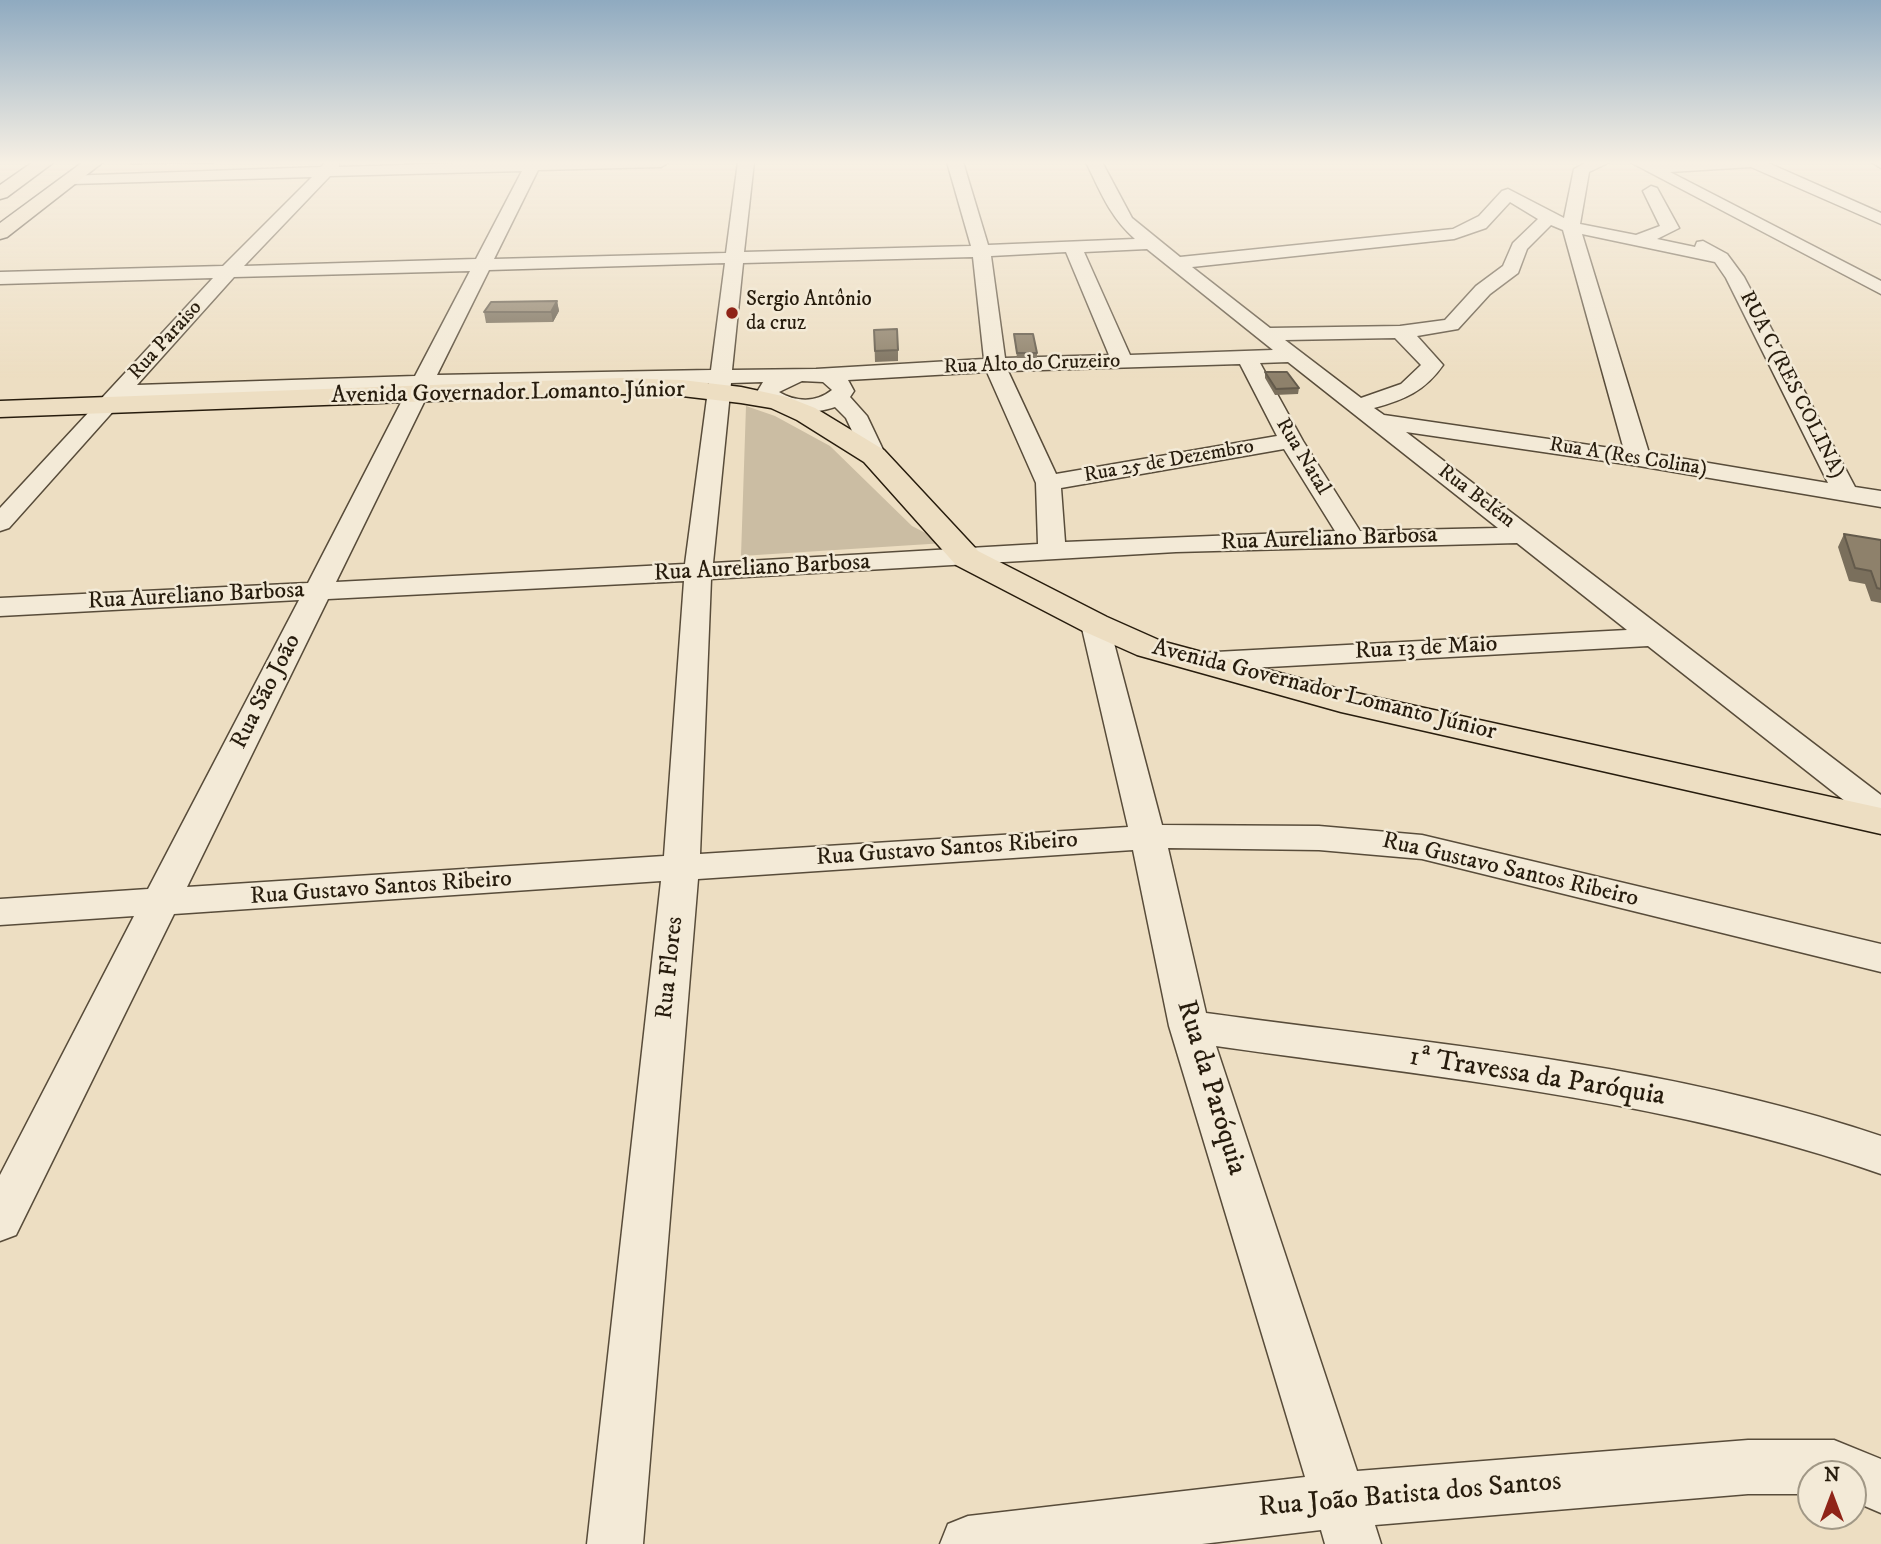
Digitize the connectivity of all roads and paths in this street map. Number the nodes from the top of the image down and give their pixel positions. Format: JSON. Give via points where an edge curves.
{"nodes":[{"id":1,"x":265,"y":234,"type":"edge"},
{"id":2,"x":498,"y":234,"type":"edge"},
{"id":3,"x":737,"y":234,"type":"edge"},
{"id":4,"x":976,"y":234,"type":"edge"},
{"id":5,"x":1141,"y":234,"type":"edge"},
{"id":6,"x":1453,"y":234,"type":"edge"},
{"id":7,"x":1532,"y":234,"type":"edge"},
{"id":8,"x":1573,"y":234,"type":"edge"},
{"id":9,"x":1601,"y":234,"type":"edge"},
{"id":10,"x":1655,"y":234,"type":"edge"},
{"id":11,"x":1680,"y":234,"type":"edge"},
{"id":12,"x":1776,"y":234,"type":"edge"},
{"id":13,"x":1635,"y":242,"type":"junction"},
{"id":14,"x":1153,"y":243,"type":"junction"},
{"id":15,"x":1073,"y":248,"type":"junction"},
{"id":16,"x":981,"y":251,"type":"junction"},
{"id":17,"x":734,"y":258,"type":"junction"},
{"id":18,"x":1721,"y":258,"type":"junction"},
{"id":19,"x":1178,"y":263,"type":"junction"},
{"id":20,"x":482,"y":265,"type":"junction"},
{"id":21,"x":1881,"y":265,"type":"edge"},
{"id":22,"x":1841,"y":268,"type":"junction"},
{"id":23,"x":229,"y":271,"type":"junction"},
{"id":24,"x":0,"y":278,"type":"edge"},
{"id":25,"x":1881,"y":288,"type":"edge"},
{"id":26,"x":1401,"y":332,"type":"junction"},
{"id":27,"x":1266,"y":334,"type":"junction"},
{"id":28,"x":1122,"y":361,"type":"junction"},
{"id":29,"x":1302,"y":363,"type":"junction"},
{"id":30,"x":1251,"y":366,"type":"junction"},
{"id":31,"x":998,"y":373,"type":"junction"},
{"id":32,"x":810,"y":375,"type":"junction"},
{"id":33,"x":719,"y":384,"type":"junction"},
{"id":34,"x":420,"y":388,"type":"junction"},
{"id":35,"x":841,"y":394,"type":"junction"},
{"id":36,"x":114,"y":399,"type":"junction"},
{"id":37,"x":778,"y":402,"type":"junction"},
{"id":38,"x":0,"y":409,"type":"edge"},
{"id":39,"x":1366,"y":413,"type":"junction"},
{"id":40,"x":1291,"y":441,"type":"junction"},
{"id":41,"x":874,"y":456,"type":"junction"},
{"id":42,"x":1639,"y":459,"type":"junction"},
{"id":43,"x":1048,"y":483,"type":"junction"},
{"id":44,"x":1846,"y":492,"type":"junction"},
{"id":45,"x":1881,"y":499,"type":"edge"},
{"id":46,"x":0,"y":523,"type":"edge"},
{"id":47,"x":1525,"y":535,"type":"junction"},
{"id":48,"x":1352,"y":538,"type":"junction"},
{"id":49,"x":1052,"y":550,"type":"junction"},
{"id":50,"x":967,"y":558,"type":"junction"},
{"id":51,"x":698,"y":572,"type":"junction"},
{"id":52,"x":318,"y":591,"type":"junction"},
{"id":53,"x":0,"y":607,"type":"edge"},
{"id":54,"x":1095,"y":624,"type":"junction"},
{"id":55,"x":1655,"y":636,"type":"junction"},
{"id":56,"x":1197,"y":662,"type":"junction"},
{"id":57,"x":1881,"y":812,"type":"edge"},
{"id":58,"x":1881,"y":821,"type":"edge"},
{"id":59,"x":1147,"y":837,"type":"junction"},
{"id":60,"x":681,"y":869,"type":"junction"},
{"id":61,"x":161,"y":903,"type":"junction"},
{"id":62,"x":0,"y":912,"type":"edge"},
{"id":63,"x":1881,"y":958,"type":"edge"},
{"id":64,"x":1189,"y":1026,"type":"junction"},
{"id":65,"x":1881,"y":1155,"type":"edge"},
{"id":66,"x":0,"y":1221,"type":"edge"},
{"id":67,"x":1797,"y":1466,"type":"edge"},
{"id":68,"x":1347,"y":1522,"type":"edge"},
{"id":69,"x":615,"y":1544,"type":"edge"},
{"id":70,"x":968,"y":1544,"type":"edge"}],
"edges":[{"from":1,"to":23,"type":"street","name":"Rua Paraiso"},
{"from":2,"to":20,"type":"street","name":"Rua São João"},
{"from":3,"to":17,"type":"street","name":"Rua Flores"},
{"from":4,"to":16,"type":"street"},
{"from":5,"to":14,"type":"street","name":"Rua Belém"},
{"from":6,"to":19,"type":"street"},
{"from":7,"to":26,"type":"street","via":[[1519,247],[1511,270],[1483,290],[1451,325]]},
{"from":8,"to":42,"type":"street"},
{"from":9,"to":13,"type":"street"},
{"from":10,"to":13,"type":"street"},
{"from":11,"to":18,"type":"street","name":"RUA C (RES COLINA)"},
{"from":12,"to":22,"type":"street"},
{"from":13,"to":18,"type":"street"},
{"from":14,"to":15,"type":"street"},
{"from":14,"to":19,"type":"street","name":"Rua Belém"},
{"from":15,"to":16,"type":"street"},
{"from":15,"to":28,"type":"street"},
{"from":16,"to":17,"type":"street"},
{"from":16,"to":31,"type":"street"},
{"from":17,"to":20,"type":"street"},
{"from":17,"to":33,"type":"street","name":"Rua Flores"},
{"from":18,"to":44,"type":"street","name":"RUA C (RES COLINA)"},
{"from":19,"to":27,"type":"street","name":"Rua Belém"},
{"from":20,"to":23,"type":"street"},
{"from":20,"to":34,"type":"street","name":"Rua São João"},
{"from":21,"to":22,"type":"street"},
{"from":22,"to":25,"type":"street"},
{"from":23,"to":24,"type":"street"},
{"from":23,"to":36,"type":"street","name":"Rua Paraiso"},
{"from":26,"to":27,"type":"street"},
{"from":26,"to":39,"type":"street","via":[[1432,365],[1413,389]]},
{"from":27,"to":29,"type":"street","name":"Rua Belém"},
{"from":28,"to":30,"type":"street","name":"Rua Alto do Cruzeiro"},
{"from":28,"to":31,"type":"street","name":"Rua Alto do Cruzeiro"},
{"from":29,"to":30,"type":"street"},
{"from":29,"to":39,"type":"street","name":"Rua Belém"},
{"from":30,"to":31,"type":"street","name":"Rua Alto do Cruzeiro"},
{"from":30,"to":40,"type":"street","name":"Rua Natal"},
{"from":31,"to":32,"type":"street","name":"Rua Alto do Cruzeiro"},
{"from":31,"to":35,"type":"street","name":"Rua Alto do Cruzeiro"},
{"from":31,"to":43,"type":"street"},
{"from":32,"to":33,"type":"street"},
{"from":32,"to":35,"type":"street","via":[[840,383]]},
{"from":32,"to":37,"type":"street","via":[[789,377],[771,386],[768,392]]},
{"from":33,"to":34,"type":"main road","name":"Avenida Governador Lomanto Júnior","via":[[682,388]]},
{"from":33,"to":37,"type":"main road","name":"Avenida Governador Lomanto Júnior"},
{"from":33,"to":51,"type":"street","name":"Rua Flores"},
{"from":34,"to":36,"type":"main road","name":"Avenida Governador Lomanto Júnior"},
{"from":34,"to":52,"type":"street","name":"Rua São João"},
{"from":35,"to":37,"type":"street","name":"Rua Alto do Cruzeiro","via":[[810,406]]},
{"from":35,"to":41,"type":"street"},
{"from":36,"to":38,"type":"main road","name":"Avenida Governador Lomanto Júnior"},
{"from":36,"to":46,"type":"street","name":"Rua Paraiso"},
{"from":37,"to":41,"type":"main road","name":"Avenida Governador Lomanto Júnior"},
{"from":39,"to":42,"type":"street","name":"Rua A (Res Colina)"},
{"from":39,"to":47,"type":"street","name":"Rua Belém"},
{"from":40,"to":43,"type":"street","name":"Rua 25 de Dezembro"},
{"from":40,"to":48,"type":"street","name":"Rua Natal"},
{"from":41,"to":50,"type":"main road","name":"Avenida Governador Lomanto Júnior"},
{"from":42,"to":44,"type":"street","name":"Rua A (Res Colina)"},
{"from":43,"to":49,"type":"street"},
{"from":44,"to":45,"type":"street","name":"Rua A (Res Colina)"},
{"from":47,"to":48,"type":"street","name":"Rua Aureliano Barbosa"},
{"from":47,"to":55,"type":"street","name":"Rua Belém"},
{"from":48,"to":49,"type":"street","name":"Rua Aureliano Barbosa"},
{"from":49,"to":50,"type":"street","name":"Rua Aureliano Barbosa"},
{"from":50,"to":51,"type":"street","name":"Rua Aureliano Barbosa"},
{"from":50,"to":54,"type":"main road","name":"Avenida Governador Lomanto Júnior"},
{"from":51,"to":52,"type":"street","name":"Rua Aureliano Barbosa"},
{"from":51,"to":60,"type":"street","name":"Rua Flores"},
{"from":52,"to":53,"type":"street","name":"Rua Aureliano Barbosa"},
{"from":52,"to":61,"type":"street","name":"Rua São João"},
{"from":54,"to":56,"type":"main road","name":"Avenida Governador Lomanto Júnior","via":[[1149,648]]},
{"from":54,"to":59,"type":"street","name":"Rua da Paróquia"},
{"from":55,"to":56,"type":"street","name":"Rua 13 de Maio"},
{"from":55,"to":57,"type":"street","name":"Rua Belém"},
{"from":56,"to":58,"type":"main road","name":"Avenida Governador Lomanto Júnior","via":[[1341,701]]},
{"from":59,"to":60,"type":"street","name":"Rua Gustavo Santos Ribeiro"},
{"from":59,"to":63,"type":"street","name":"Rua Gustavo Santos Ribeiro","via":[[1295,835],[1422,847]]},
{"from":59,"to":64,"type":"street","name":"Rua da Paróquia"},
{"from":60,"to":61,"type":"street","name":"Rua Gustavo Santos Ribeiro"},
{"from":60,"to":69,"type":"street","name":"Rua Flores"},
{"from":61,"to":62,"type":"street","name":"Rua Gustavo Santos Ribeiro"},
{"from":61,"to":66,"type":"street","name":"Rua São João"},
{"from":64,"to":65,"type":"street","name":"1ª Travessa da Paróquia","via":[[1589,1083],[1763,1119]]},
{"from":64,"to":68,"type":"street","name":"Rua da Paróquia"},
{"from":67,"to":68,"type":"street","name":"Rua João Batista dos Santos","via":[[1748,1467]]},
{"from":68,"to":70,"type":"street","name":"Rua João Batista dos Santos"}]}
